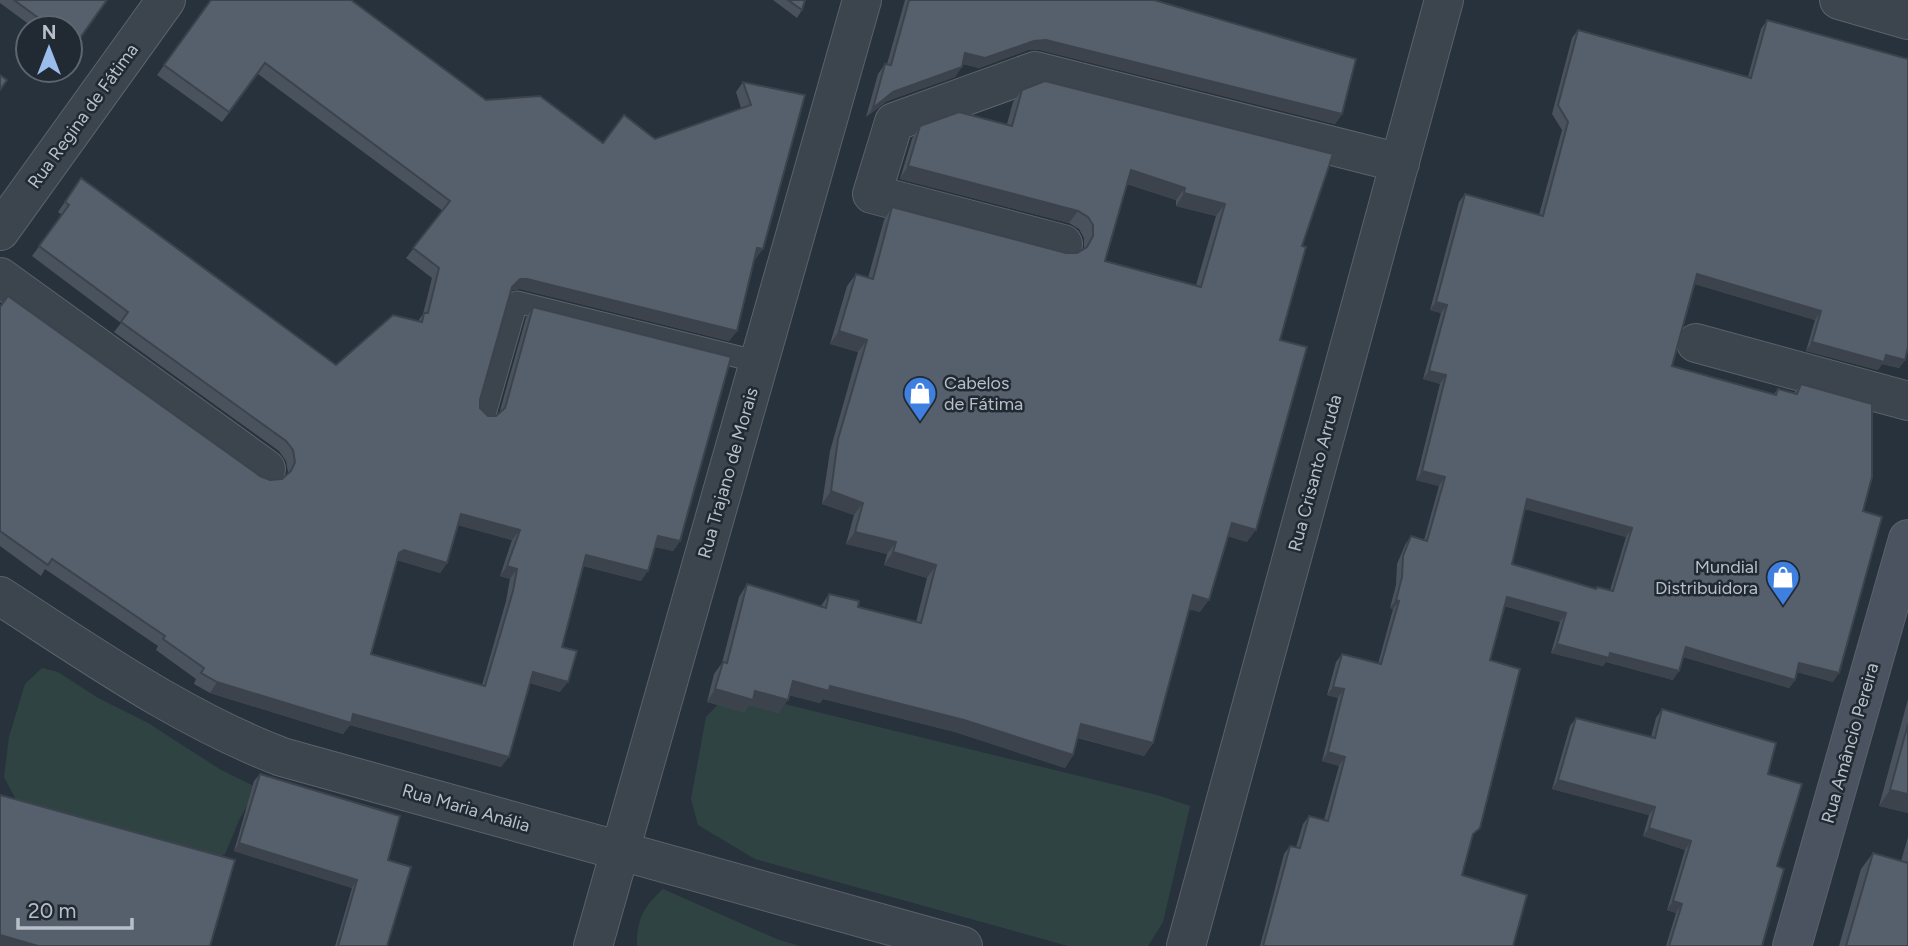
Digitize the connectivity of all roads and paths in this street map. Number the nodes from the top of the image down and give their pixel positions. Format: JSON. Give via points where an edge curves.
{"nodes":[{"id":1,"x":166,"y":0,"type":"edge"},
{"id":2,"x":862,"y":0,"type":"edge"},
{"id":3,"x":1444,"y":0,"type":"edge"},
{"id":4,"x":1839,"y":0,"type":"edge"},
{"id":5,"x":1908,"y":20,"type":"edge"},
{"id":6,"x":1400,"y":163,"type":"junction"},
{"id":7,"x":0,"y":231,"type":"edge"},
{"id":8,"x":1063,"y":244,"type":"dead end"},
{"id":9,"x":0,"y":277,"type":"edge"},
{"id":10,"x":1696,"y":343,"type":"dead end"},
{"id":11,"x":759,"y":362,"type":"junction"},
{"id":12,"x":1908,"y":401,"type":"edge"},
{"id":13,"x":485,"y":414,"type":"edge"},
{"id":14,"x":266,"y":469,"type":"dead end"},
{"id":15,"x":1908,"y":539,"type":"edge"},
{"id":16,"x":0,"y":596,"type":"edge"},
{"id":17,"x":620,"y":851,"type":"junction"},
{"id":18,"x":593,"y":946,"type":"edge"},
{"id":19,"x":963,"y":946,"type":"edge"},
{"id":20,"x":1186,"y":946,"type":"edge"},
{"id":21,"x":1792,"y":946,"type":"edge"}],
"edges":[{"from":1,"to":7,"type":"street","name":"Rua Regina de Fátima"},
{"from":2,"to":11,"type":"street","name":"Rua Trajano de Morais"},
{"from":3,"to":6,"type":"street","name":"Rua Crisanto Arruda"},
{"from":4,"to":5,"type":"street"},
{"from":6,"to":8,"type":"street","via":[[1035,71],[894,122],[872,194]]},
{"from":6,"to":20,"type":"street","name":"Rua Crisanto Arruda"},
{"from":9,"to":14,"type":"street"},
{"from":10,"to":12,"type":"street"},
{"from":11,"to":13,"type":"lane","via":[[517,302]]},
{"from":11,"to":17,"type":"street","name":"Rua Trajano de Morais"},
{"from":15,"to":21,"type":"street","name":"Rua Amâncio Pereira"},
{"from":16,"to":17,"type":"street","name":"Rua Maria Anália","via":[[178,710],[229,737],[282,757]]},
{"from":17,"to":18,"type":"street","name":"Rua Trajano de Morais"},
{"from":17,"to":19,"type":"street","name":"Rua Maria Anália"}]}
